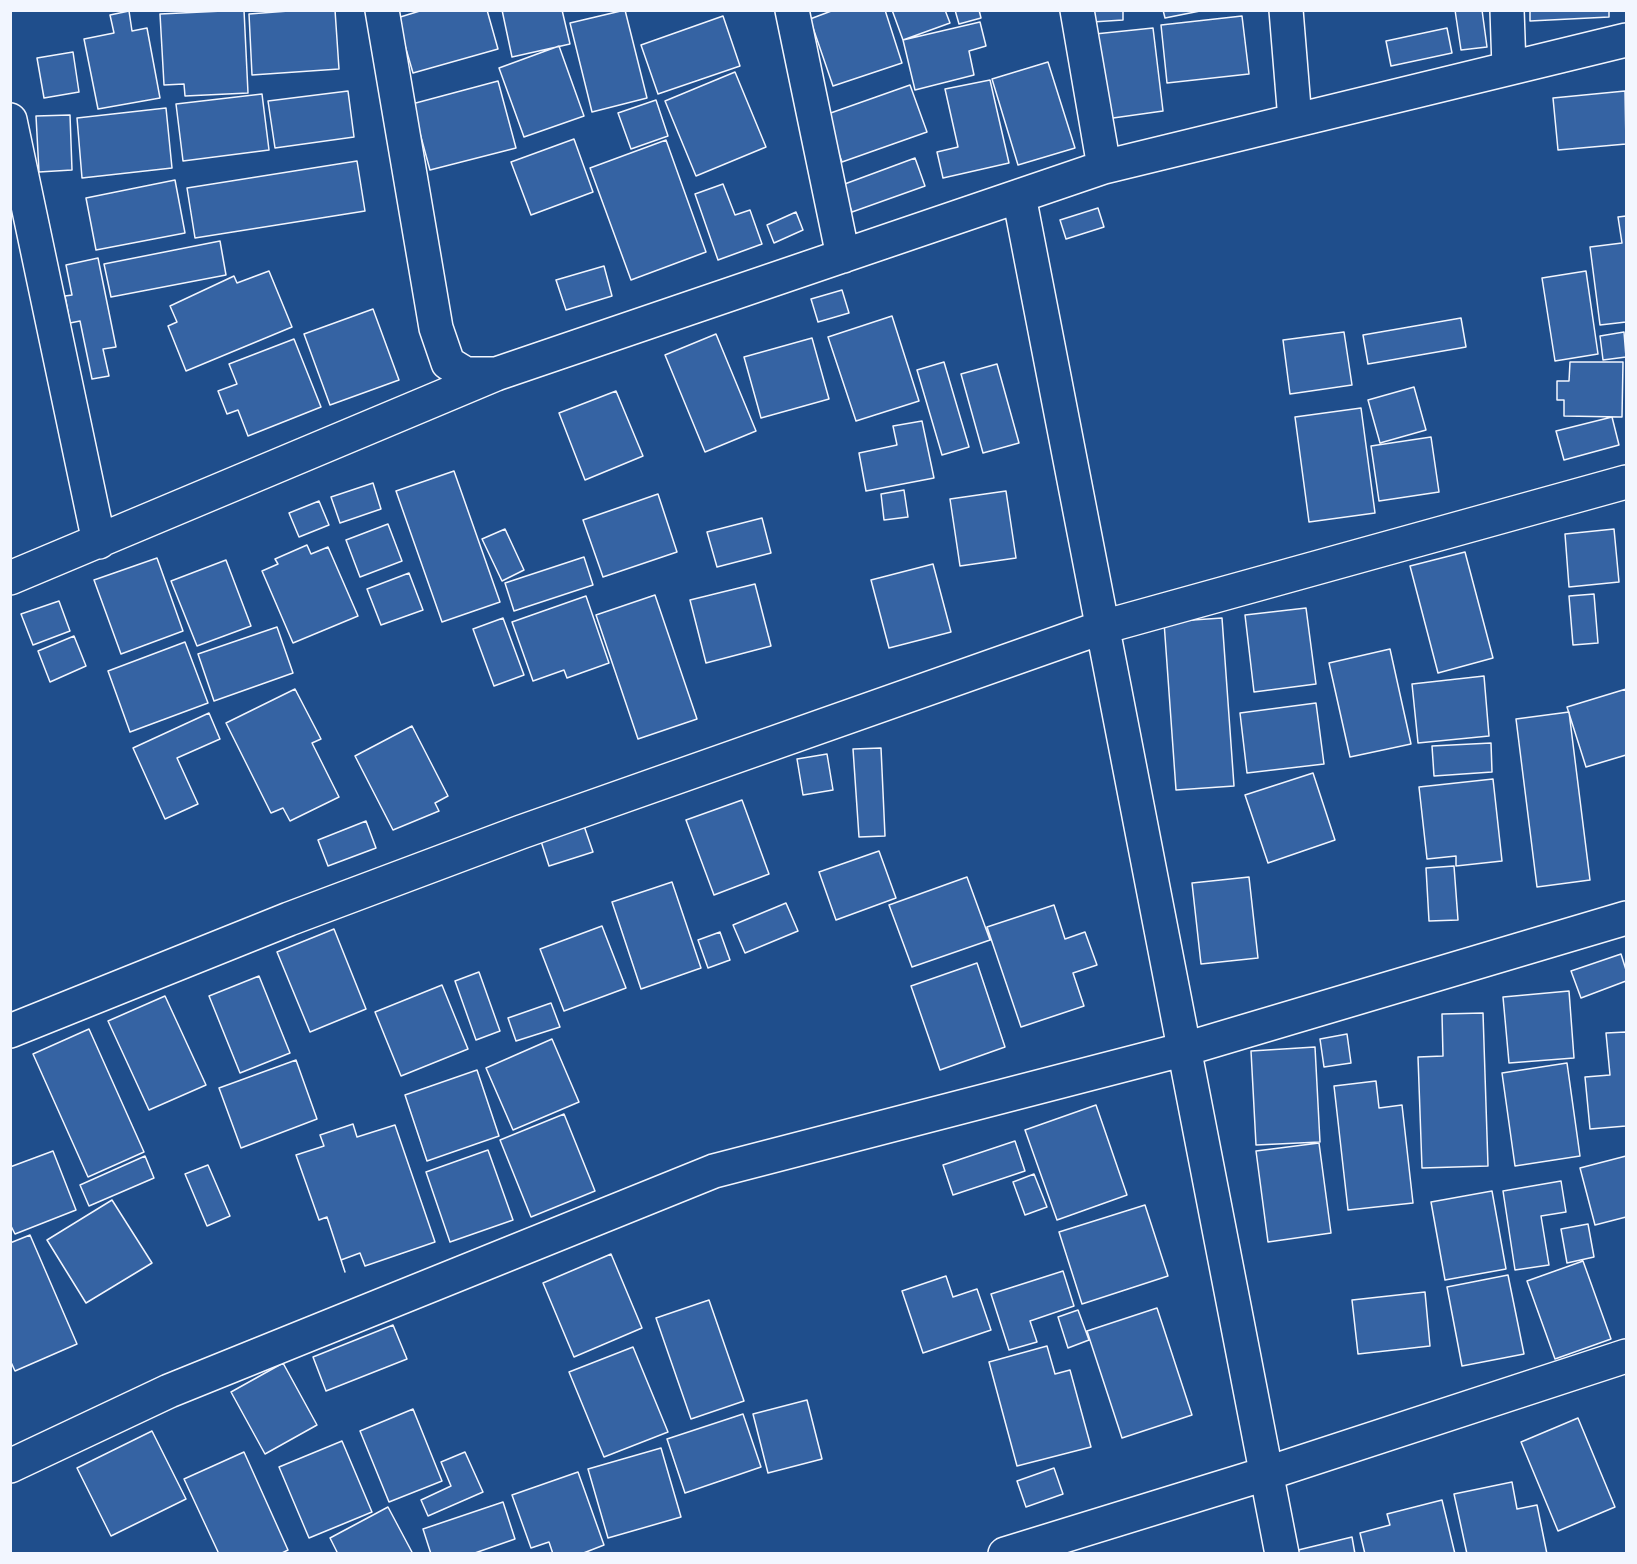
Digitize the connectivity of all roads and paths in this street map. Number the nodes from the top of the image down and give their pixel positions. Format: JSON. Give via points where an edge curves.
{"nodes":[{"id":1,"x":382,"y":10,"type":"edge"},
{"id":2,"x":792,"y":10,"type":"edge"},
{"id":3,"x":1077,"y":10,"type":"edge"},
{"id":4,"x":1286,"y":10,"type":"edge"},
{"id":5,"x":1507,"y":10,"type":"edge"},
{"id":6,"x":1626,"y":39,"type":"edge"},
{"id":7,"x":1509,"y":67,"type":"junction"},
{"id":8,"x":10,"y":120,"type":"edge"},
{"id":9,"x":1295,"y":120,"type":"junction"},
{"id":10,"x":1104,"y":167,"type":"junction"},
{"id":11,"x":17,"y":191,"type":"edge"},
{"id":12,"x":1019,"y":196,"type":"junction"},
{"id":13,"x":843,"y":256,"type":"junction"},
{"id":14,"x":496,"y":374,"type":"junction"},
{"id":15,"x":1626,"y":482,"type":"edge"},
{"id":16,"x":99,"y":542,"type":"junction"},
{"id":17,"x":10,"y":578,"type":"edge"},
{"id":18,"x":1103,"y":627,"type":"junction"},
{"id":19,"x":1626,"y":918,"type":"edge"},
{"id":20,"x":10,"y":1031,"type":"edge"},
{"id":21,"x":1185,"y":1048,"type":"junction"},
{"id":22,"x":1626,"y":1356,"type":"edge"},
{"id":23,"x":10,"y":1466,"type":"edge"},
{"id":24,"x":1268,"y":1473,"type":"junction"},
{"id":25,"x":1005,"y":1554,"type":"edge"},
{"id":26,"x":1282,"y":1554,"type":"edge"}],
"edges":[{"from":1,"to":14,"type":"street","via":[[436,328],[448,363],[466,374]]},
{"from":2,"to":13,"type":"street"},
{"from":3,"to":10,"type":"street"},
{"from":4,"to":9,"type":"street"},
{"from":5,"to":7,"type":"street"},
{"from":6,"to":7,"type":"street"},
{"from":7,"to":9,"type":"street"},
{"from":8,"to":11,"type":"street"},
{"from":9,"to":10,"type":"street"},
{"from":10,"to":12,"type":"street"},
{"from":11,"to":16,"type":"street"},
{"from":12,"to":13,"type":"street"},
{"from":12,"to":18,"type":"street"},
{"from":13,"to":14,"type":"street"},
{"from":14,"to":16,"type":"street"},
{"from":15,"to":18,"type":"street"},
{"from":16,"to":17,"type":"street"},
{"from":18,"to":20,"type":"street","via":[[521,832],[289,919]]},
{"from":18,"to":21,"type":"street"},
{"from":19,"to":21,"type":"street"},
{"from":21,"to":23,"type":"street","via":[[714,1171],[169,1391]]},
{"from":21,"to":24,"type":"street"},
{"from":22,"to":24,"type":"street"},
{"from":24,"to":25,"type":"street"},
{"from":24,"to":26,"type":"street"}]}
